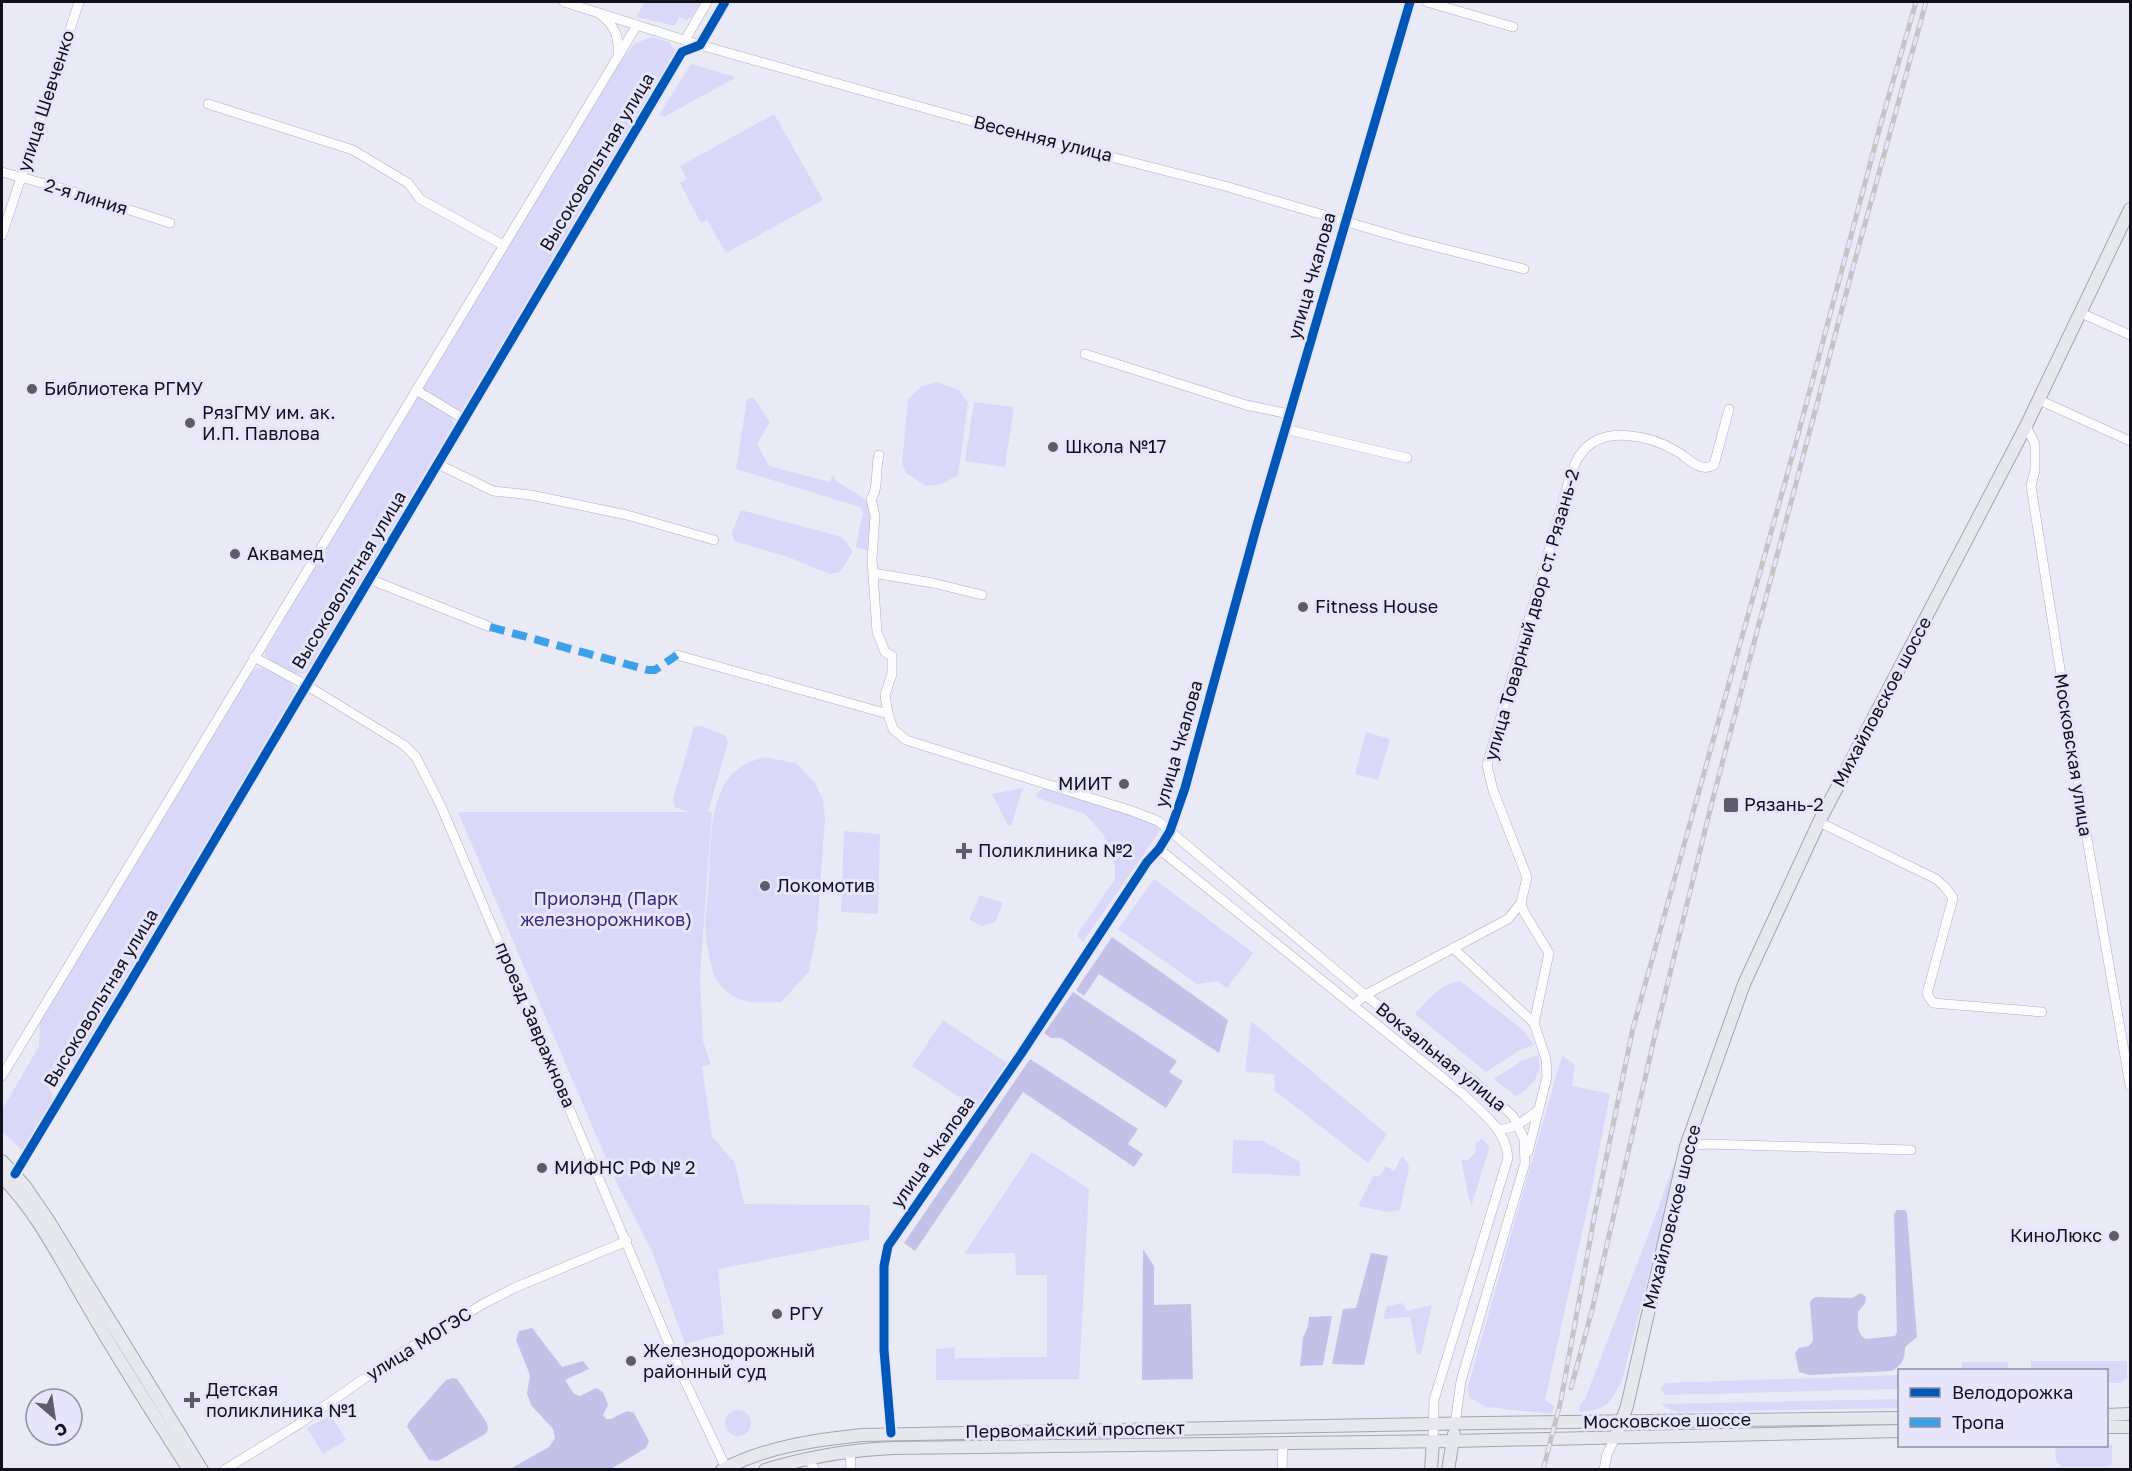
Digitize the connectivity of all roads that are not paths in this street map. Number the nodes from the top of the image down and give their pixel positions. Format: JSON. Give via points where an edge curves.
{"nodes":[{"id":1,"x":79,"y":2,"type":"edge"},
{"id":2,"x":564,"y":2,"type":"edge"},
{"id":3,"x":707,"y":2,"type":"edge"},
{"id":4,"x":725,"y":2,"type":"edge"},
{"id":5,"x":1410,"y":2,"type":"edge"},
{"id":6,"x":1427,"y":2,"type":"edge"},
{"id":7,"x":597,"y":12,"type":"junction"},
{"id":8,"x":637,"y":25,"type":"junction"},
{"id":9,"x":1513,"y":27,"type":"dead end"},
{"id":10,"x":685,"y":40,"type":"junction"},
{"id":11,"x":700,"y":45,"type":"junction"},
{"id":12,"x":618,"y":55,"type":"junction"},
{"id":13,"x":208,"y":104,"type":"dead end"},
{"id":14,"x":2,"y":172,"type":"edge"},
{"id":15,"x":21,"y":177,"type":"junction"},
{"id":16,"x":2130,"y":209,"type":"edge"},
{"id":17,"x":1346,"y":221,"type":"junction"},
{"id":18,"x":170,"y":223,"type":"dead end"},
{"id":19,"x":2,"y":235,"type":"edge"},
{"id":20,"x":503,"y":245,"type":"junction"},
{"id":21,"x":1524,"y":270,"type":"dead end"},
{"id":22,"x":2082,"y":313,"type":"junction"},
{"id":23,"x":2130,"y":335,"type":"edge"},
{"id":24,"x":1085,"y":354,"type":"dead end"},
{"id":25,"x":416,"y":390,"type":"junction"},
{"id":26,"x":2039,"y":400,"type":"junction"},
{"id":27,"x":1729,"y":409,"type":"dead end"},
{"id":28,"x":1289,"y":414,"type":"junction"},
{"id":29,"x":464,"y":419,"type":"junction"},
{"id":30,"x":2026,"y":426,"type":"junction"},
{"id":31,"x":1285,"y":429,"type":"junction"},
{"id":32,"x":2130,"y":441,"type":"edge"},
{"id":33,"x":879,"y":456,"type":"dead end"},
{"id":34,"x":1407,"y":458,"type":"dead end"},
{"id":35,"x":438,"y":464,"type":"junction"},
{"id":36,"x":714,"y":540,"type":"dead end"},
{"id":37,"x":873,"y":573,"type":"junction"},
{"id":38,"x":369,"y":579,"type":"junction"},
{"id":39,"x":982,"y":595,"type":"dead end"},
{"id":40,"x":490,"y":627,"type":"dead end"},
{"id":41,"x":677,"y":655,"type":"dead end"},
{"id":42,"x":254,"y":657,"type":"junction"},
{"id":43,"x":306,"y":685,"type":"junction"},
{"id":44,"x":888,"y":714,"type":"junction"},
{"id":45,"x":1819,"y":822,"type":"junction"},
{"id":46,"x":1170,"y":831,"type":"junction"},
{"id":47,"x":1159,"y":849,"type":"junction"},
{"id":48,"x":1521,"y":903,"type":"junction"},
{"id":49,"x":1453,"y":948,"type":"junction"},
{"id":50,"x":1365,"y":994,"type":"junction"},
{"id":51,"x":1353,"y":1006,"type":"junction"},
{"id":52,"x":2042,"y":1012,"type":"dead end"},
{"id":53,"x":1534,"y":1023,"type":"junction"},
{"id":54,"x":2,"y":1076,"type":"edge"},
{"id":55,"x":2130,"y":1085,"type":"edge"},
{"id":56,"x":1539,"y":1110,"type":"junction"},
{"id":57,"x":1518,"y":1124,"type":"junction"},
{"id":58,"x":1499,"y":1129,"type":"junction"},
{"id":59,"x":1686,"y":1146,"type":"junction"},
{"id":60,"x":1911,"y":1150,"type":"dead end"},
{"id":61,"x":2,"y":1161,"type":"edge"},
{"id":62,"x":1525,"y":1163,"type":"junction"},
{"id":63,"x":8,"y":1178,"type":"edge"},
{"id":64,"x":627,"y":1241,"type":"junction"},
{"id":65,"x":122,"y":1354,"type":"junction"},
{"id":66,"x":2130,"y":1414,"type":"edge"},
{"id":67,"x":2108,"y":1415,"type":"edge"},
{"id":68,"x":1898,"y":1418,"type":"edge"},
{"id":69,"x":1622,"y":1421,"type":"junction"},
{"id":70,"x":1434,"y":1424,"type":"junction"},
{"id":71,"x":1455,"y":1424,"type":"junction"},
{"id":72,"x":2130,"y":1427,"type":"edge"},
{"id":73,"x":2108,"y":1428,"type":"edge"},
{"id":74,"x":1898,"y":1431,"type":"edge"},
{"id":75,"x":891,"y":1434,"type":"junction"},
{"id":76,"x":1616,"y":1436,"type":"junction"},
{"id":77,"x":1433,"y":1441,"type":"junction"},
{"id":78,"x":1453,"y":1441,"type":"junction"},
{"id":79,"x":1283,"y":1443,"type":"junction"},
{"id":80,"x":850,"y":1451,"type":"junction"},
{"id":81,"x":808,"y":1458,"type":"junction"},
{"id":82,"x":725,"y":1469,"type":"edge"},
{"id":83,"x":189,"y":1470,"type":"edge"},
{"id":84,"x":202,"y":1470,"type":"edge"},
{"id":85,"x":224,"y":1470,"type":"edge"},
{"id":86,"x":765,"y":1470,"type":"edge"},
{"id":87,"x":815,"y":1470,"type":"edge"},
{"id":88,"x":851,"y":1470,"type":"edge"},
{"id":89,"x":1282,"y":1470,"type":"edge"},
{"id":90,"x":1431,"y":1470,"type":"edge"},
{"id":91,"x":1448,"y":1470,"type":"edge"},
{"id":92,"x":1604,"y":1470,"type":"edge"}],
"edges":[{"from":1,"to":15,"type":"street","name":"улица Шевченко"},
{"from":2,"to":7,"type":"street","name":"Весенняя улица"},
{"from":3,"to":10,"type":"street"},
{"from":4,"to":11,"type":"street","name":"Высоковольтная улица"},
{"from":5,"to":17,"type":"street","name":"улица Чкалова"},
{"from":6,"to":9,"type":"street"},
{"from":7,"to":8,"type":"street","name":"Весенняя улица"},
{"from":7,"to":12,"type":"street","via":[[610,21],[615,31]]},
{"from":8,"to":10,"type":"street","name":"Весенняя улица"},
{"from":8,"to":12,"type":"street","name":"Высоковольтная улица"},
{"from":10,"to":11,"type":"street","name":"Весенняя улица"},
{"from":11,"to":17,"type":"street","name":"Весенняя улица"},
{"from":11,"to":29,"type":"street","name":"Высоковольтная улица","via":[[682,52]]},
{"from":12,"to":20,"type":"street","name":"Высоковольтная улица"},
{"from":13,"to":20,"type":"street","via":[[352,150],[408,183],[420,199]]},
{"from":14,"to":15,"type":"street","name":"2-я линия"},
{"from":15,"to":18,"type":"street","name":"2-я линия"},
{"from":15,"to":19,"type":"street","name":"улица Шевченко"},
{"from":16,"to":22,"type":"main road","name":"Михайловское шоссе"},
{"from":17,"to":21,"type":"street","name":"Весенняя улица"},
{"from":17,"to":28,"type":"street","name":"улица Чкалова"},
{"from":20,"to":25,"type":"street","name":"Высоковольтная улица"},
{"from":22,"to":23,"type":"street"},
{"from":22,"to":26,"type":"main road","name":"Михайловское шоссе"},
{"from":24,"to":28,"type":"street","via":[[1246,405]]},
{"from":25,"to":29,"type":"street"},
{"from":25,"to":42,"type":"street","name":"Высоковольтная улица"},
{"from":26,"to":30,"type":"main road","name":"Михайловское шоссе"},
{"from":26,"to":32,"type":"street"},
{"from":27,"to":48,"type":"street","name":"улица Товарный двор ст. Рязань-2","via":[[1714,465],[1709,468],[1700,467],[1662,444],[1624,434],[1597,440],[1580,454],[1570,477],[1487,765],[1527,877]]},
{"from":28,"to":31,"type":"street","name":"улица Чкалова"},
{"from":29,"to":35,"type":"street","name":"Высоковольтная улица"},
{"from":30,"to":45,"type":"main road","name":"Михайловское шоссе"},
{"from":30,"to":55,"type":"street","name":"Московская улица","via":[[2035,444],[2031,486]]},
{"from":31,"to":34,"type":"street"},
{"from":31,"to":46,"type":"street","name":"улица Чкалова"},
{"from":33,"to":37,"type":"street","via":[[872,499]]},
{"from":35,"to":36,"type":"street","via":[[493,491],[627,515]]},
{"from":35,"to":38,"type":"street","name":"Высоковольтная улица"},
{"from":37,"to":39,"type":"street"},
{"from":37,"to":44,"type":"street","via":[[877,632],[885,652],[892,656],[892,675],[885,695]]},
{"from":38,"to":40,"type":"street","name":"Высоковольтная улица"},
{"from":38,"to":43,"type":"street","name":"Высоковольтная улица"},
{"from":41,"to":44,"type":"street"},
{"from":42,"to":43,"type":"street","name":"проезд Завражнова"},
{"from":42,"to":54,"type":"street","name":"Высоковольтная улица"},
{"from":43,"to":63,"type":"street","name":"Высоковольтная улица"},
{"from":43,"to":64,"type":"street","name":"проезд Завражнова","via":[[417,757]]},
{"from":44,"to":46,"type":"street","name":"Вокзальная улица","via":[[893,729],[906,740],[1132,811],[1158,821]]},
{"from":45,"to":52,"type":"street","via":[[1936,879],[1953,898],[1927,994],[1933,1003]]},
{"from":45,"to":59,"type":"main road","name":"Михайловское шоссе","via":[[1744,984]]},
{"from":46,"to":47,"type":"street","name":"улица Чкалова"},
{"from":46,"to":50,"type":"street","name":"Вокзальная улица"},
{"from":47,"to":51,"type":"street","name":"Вокзальная улица"},
{"from":47,"to":75,"type":"street","name":"улица Чкалова","via":[[888,1246],[884,1266],[884,1350]]},
{"from":48,"to":49,"type":"street","via":[[1508,919]]},
{"from":48,"to":53,"type":"street","via":[[1549,953]]},
{"from":49,"to":50,"type":"street"},
{"from":49,"to":53,"type":"street"},
{"from":50,"to":51,"type":"street"},
{"from":50,"to":57,"type":"street","name":"Вокзальная улица","via":[[1475,1082]]},
{"from":51,"to":58,"type":"street","name":"Вокзальная улица","via":[[1463,1094]]},
{"from":53,"to":56,"type":"street","via":[[1548,1068]]},
{"from":56,"to":57,"type":"street"},
{"from":56,"to":62,"type":"street"},
{"from":57,"to":58,"type":"street"},
{"from":57,"to":62,"type":"street","name":"Вокзальная улица","via":[[1526,1150]]},
{"from":58,"to":70,"type":"street","name":"Вокзальная улица","via":[[1508,1158],[1434,1400]]},
{"from":59,"to":60,"type":"street"},
{"from":59,"to":69,"type":"main road","name":"Михайловское шоссе"},
{"from":61,"to":63,"type":"main road"},
{"from":62,"to":71,"type":"street","name":"Вокзальная улица","via":[[1461,1381]]},
{"from":63,"to":65,"type":"main road","via":[[48,1220]]},
{"from":64,"to":82,"type":"street","name":"проезд Завражнова"},
{"from":64,"to":85,"type":"street","name":"улица МОГЭС","via":[[483,1304],[394,1357],[299,1424]]},
{"from":65,"to":83,"type":"main road"},
{"from":65,"to":84,"type":"main road"},
{"from":66,"to":67,"type":"main road"},
{"from":68,"to":69,"type":"main road","name":"Московское шоссе"},
{"from":69,"to":71,"type":"main road","name":"Московское шоссе"},
{"from":69,"to":76,"type":"main road","name":"Михайловское шоссе"},
{"from":70,"to":71,"type":"main road","name":"Московское шоссе"},
{"from":70,"to":75,"type":"main road","name":"Первомайский проспект"},
{"from":70,"to":77,"type":"street","name":"Вокзальная улица"},
{"from":71,"to":78,"type":"main road","name":"Вокзальная улица"},
{"from":72,"to":73,"type":"main road"},
{"from":74,"to":76,"type":"main road","name":"Московское шоссе"},
{"from":75,"to":82,"type":"main road","name":"Первомайский проспект","via":[[796,1444]]},
{"from":76,"to":78,"type":"main road","name":"Московское шоссе"},
{"from":76,"to":92,"type":"street"},
{"from":77,"to":78,"type":"main road","name":"Первомайский проспект"},
{"from":77,"to":79,"type":"main road","name":"Первомайский проспект"},
{"from":77,"to":90,"type":"main road","name":"Вокзальная улица"},
{"from":78,"to":91,"type":"main road","name":"Вокзальная улица"},
{"from":79,"to":80,"type":"main road","name":"Первомайский проспект"},
{"from":79,"to":89,"type":"street"},
{"from":80,"to":81,"type":"main road","name":"Первомайский проспект"},
{"from":80,"to":88,"type":"street"},
{"from":81,"to":86,"type":"main road","name":"Первомайский проспект"},
{"from":81,"to":87,"type":"street"}]}
